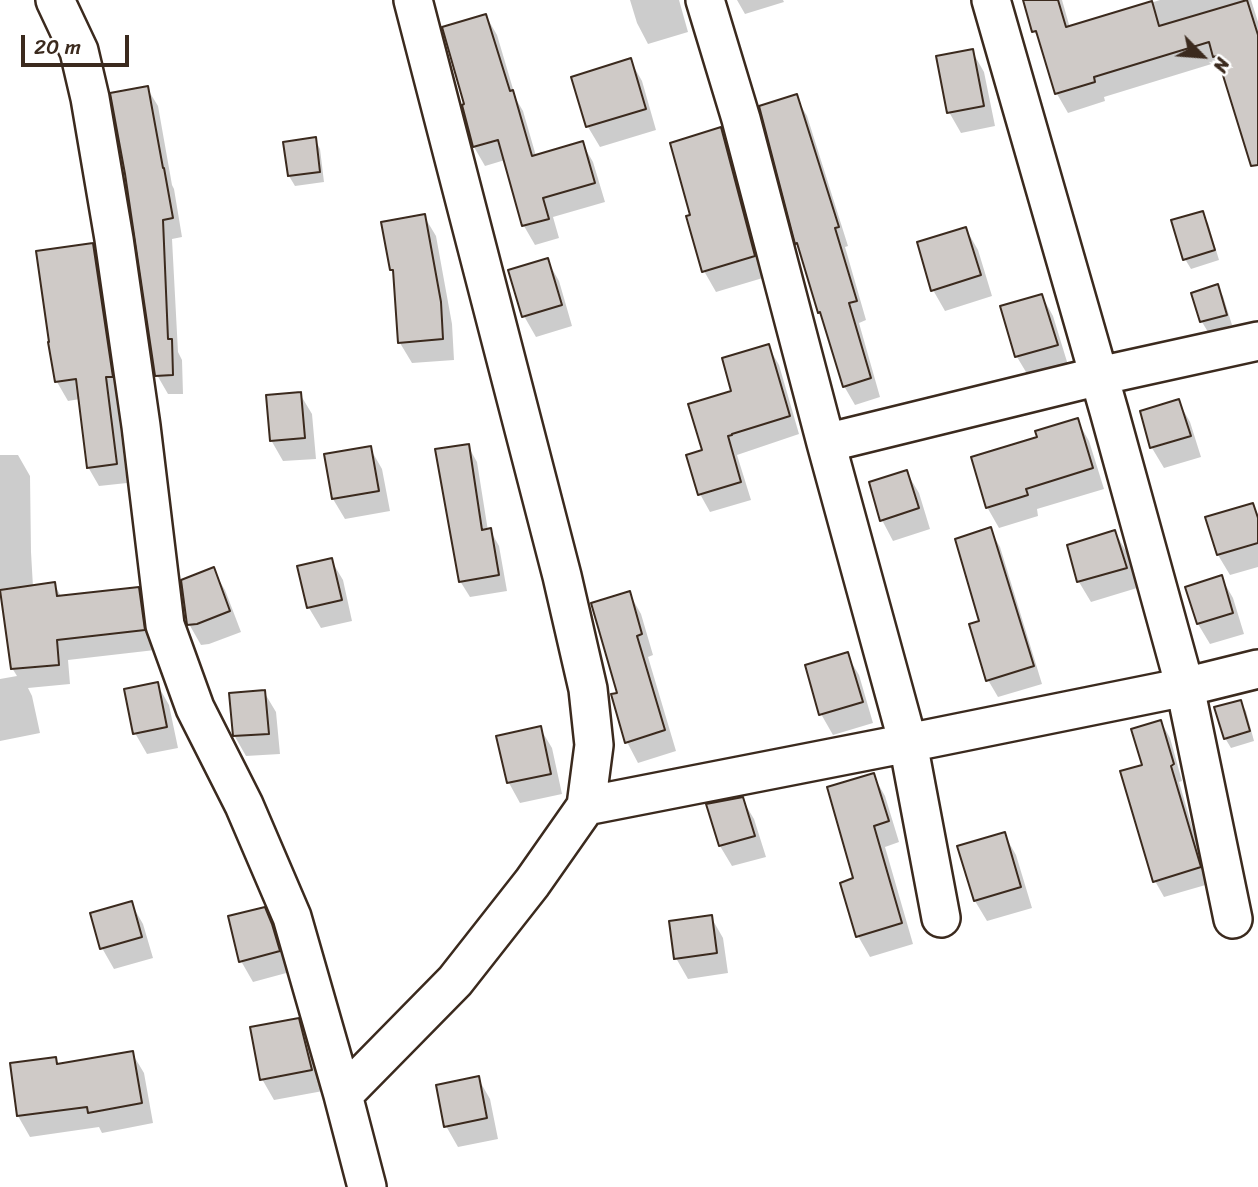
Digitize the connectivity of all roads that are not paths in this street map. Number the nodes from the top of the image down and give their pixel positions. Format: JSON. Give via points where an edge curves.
{"nodes":[{"id":1,"x":55,"y":0,"type":"edge"},
{"id":2,"x":413,"y":0,"type":"edge"},
{"id":3,"x":705,"y":0,"type":"edge"},
{"id":4,"x":990,"y":0,"type":"edge"},
{"id":5,"x":1258,"y":341,"type":"edge"},
{"id":6,"x":1099,"y":376,"type":"junction"},
{"id":7,"x":826,"y":443,"type":"junction"},
{"id":8,"x":1258,"y":669,"type":"edge"},
{"id":9,"x":1185,"y":687,"type":"junction"},
{"id":10,"x":908,"y":743,"type":"junction"},
{"id":11,"x":586,"y":806,"type":"junction"},
{"id":12,"x":942,"y":918,"type":"dead end"},
{"id":13,"x":1233,"y":919,"type":"dead end"},
{"id":14,"x":343,"y":1095,"type":"junction"},
{"id":15,"x":367,"y":1187,"type":"edge"}],
"edges":[{"from":1,"to":14,"type":"street","via":[[79,51],[92,111],[141,426],[165,625],[195,708],[244,805],[292,917]]},
{"from":2,"to":11,"type":"street","via":[[588,689],[594,745]]},
{"from":3,"to":7,"type":"street"},
{"from":4,"to":6,"type":"street"},
{"from":5,"to":6,"type":"street"},
{"from":6,"to":7,"type":"street"},
{"from":6,"to":9,"type":"street"},
{"from":7,"to":10,"type":"street"},
{"from":8,"to":9,"type":"street"},
{"from":9,"to":10,"type":"street"},
{"from":9,"to":13,"type":"street"},
{"from":10,"to":11,"type":"street"},
{"from":10,"to":12,"type":"street"},
{"from":11,"to":14,"type":"street","via":[[455,981]]},
{"from":14,"to":15,"type":"street"}]}
